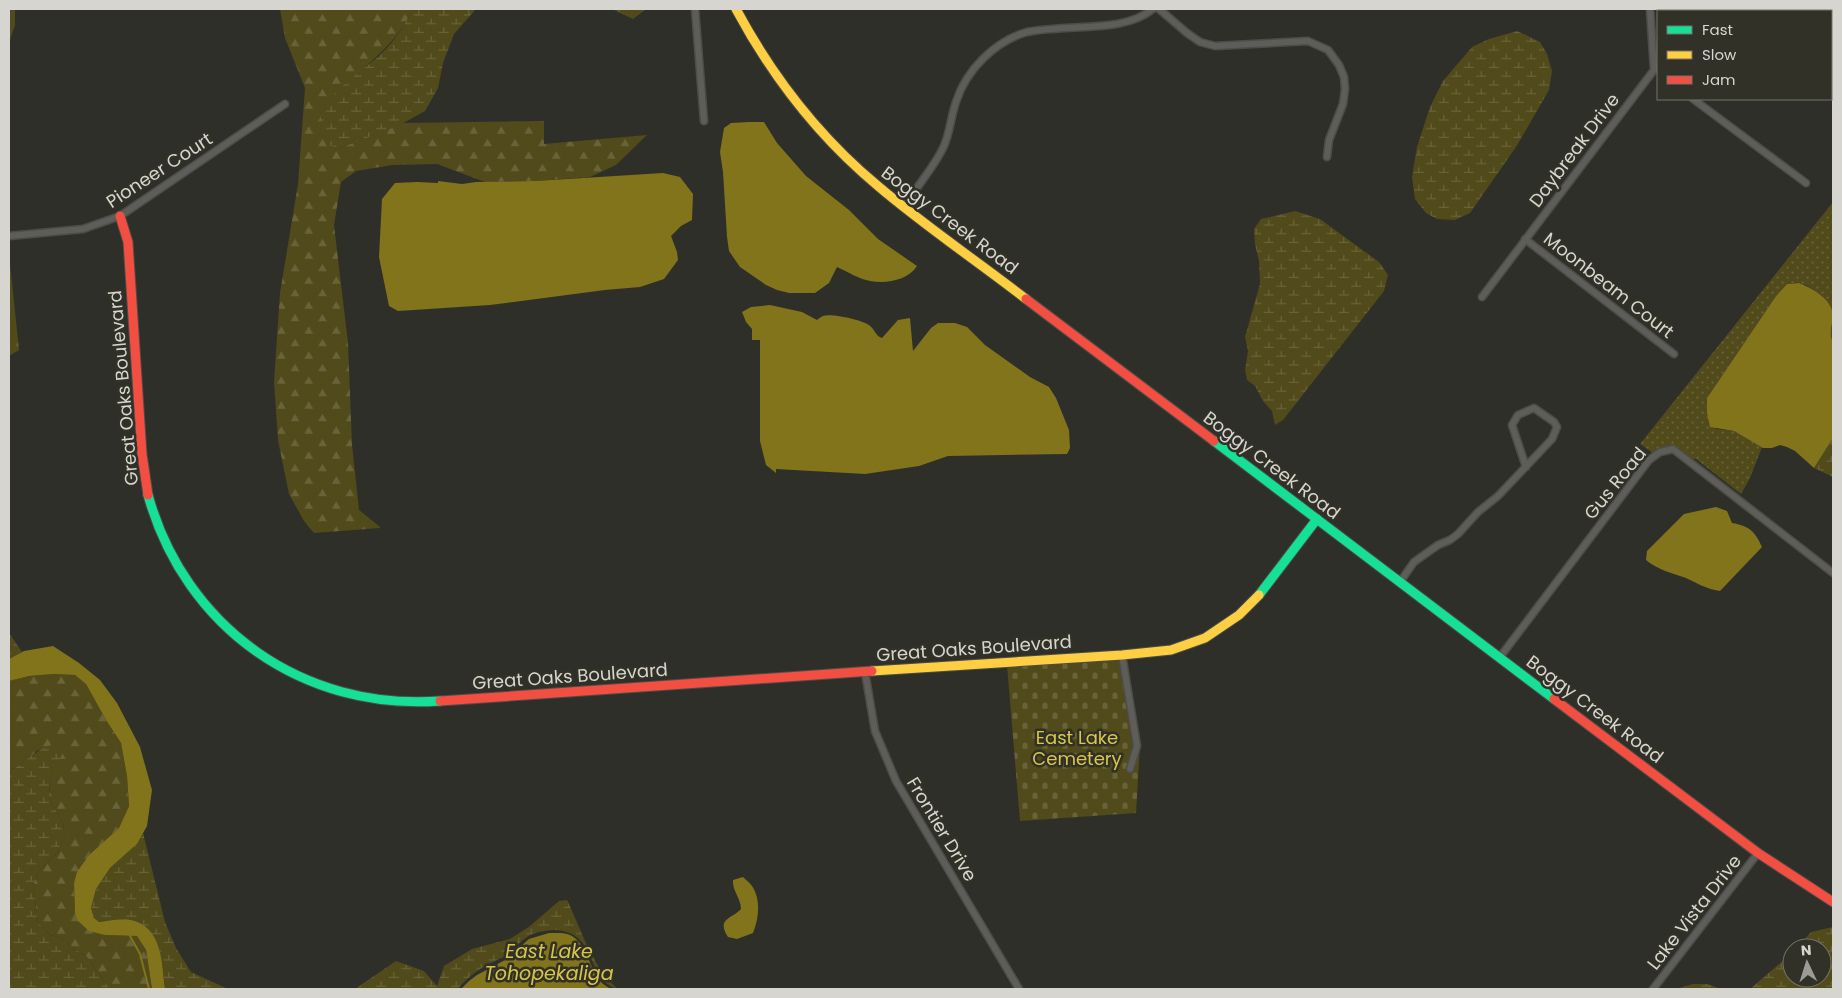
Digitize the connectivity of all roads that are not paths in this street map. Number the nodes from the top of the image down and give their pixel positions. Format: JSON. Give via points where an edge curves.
{"nodes":[{"id":1,"x":695,"y":9,"type":"edge"},
{"id":2,"x":736,"y":9,"type":"edge"},
{"id":3,"x":1153,"y":9,"type":"edge"},
{"id":4,"x":1159,"y":9,"type":"edge"},
{"id":5,"x":1650,"y":9,"type":"edge"},
{"id":6,"x":1656,"y":72,"type":"edge"},
{"id":7,"x":1694,"y":100,"type":"edge"},
{"id":8,"x":285,"y":104,"type":"dead end"},
{"id":9,"x":704,"y":121,"type":"dead end"},
{"id":10,"x":1326,"y":157,"type":"dead end"},
{"id":11,"x":1806,"y":183,"type":"dead end"},
{"id":12,"x":905,"y":207,"type":"junction"},
{"id":13,"x":120,"y":216,"type":"junction"},
{"id":14,"x":9,"y":236,"type":"edge"},
{"id":15,"x":1525,"y":239,"type":"junction"},
{"id":16,"x":1482,"y":298,"type":"dead end"},
{"id":17,"x":1674,"y":354,"type":"dead end"},
{"id":18,"x":1526,"y":467,"type":"junction"},
{"id":19,"x":1317,"y":519,"type":"junction"},
{"id":20,"x":1833,"y":573,"type":"edge"},
{"id":21,"x":1400,"y":582,"type":"junction"},
{"id":22,"x":1122,"y":655,"type":"junction"},
{"id":23,"x":1500,"y":657,"type":"junction"},
{"id":24,"x":865,"y":672,"type":"junction"},
{"id":25,"x":1130,"y":769,"type":"dead end"},
{"id":26,"x":1758,"y":853,"type":"junction"},
{"id":27,"x":1833,"y":902,"type":"edge"},
{"id":28,"x":1019,"y":989,"type":"edge"},
{"id":29,"x":1653,"y":989,"type":"edge"}],
"edges":[{"from":1,"to":9,"type":"street"},
{"from":2,"to":12,"type":"street","name":"Boggy Creek Road","via":[[793,100],[850,162]]},
{"from":3,"to":12,"type":"street","via":[[1116,25],[1026,33],[988,54],[960,90],[944,145]]},
{"from":4,"to":10,"type":"street","via":[[1200,42],[1215,46],[1308,41],[1328,50],[1339,65],[1345,89]]},
{"from":5,"to":6,"type":"street","name":"Daybreak Drive"},
{"from":6,"to":15,"type":"street","name":"Daybreak Drive"},
{"from":7,"to":11,"type":"street"},
{"from":8,"to":13,"type":"street","name":"Pioneer Court"},
{"from":12,"to":19,"type":"street","name":"Boggy Creek Road"},
{"from":13,"to":14,"type":"street","name":"Pioneer Court","via":[[83,230]]},
{"from":13,"to":24,"type":"street","name":"Great Oaks Boulevard","via":[[128,242],[142,464],[150,505],[166,546],[193,590],[231,632],[276,666],[358,698],[418,703]]},
{"from":15,"to":16,"type":"street","name":"Daybreak Drive"},
{"from":15,"to":17,"type":"street","name":"Moonbeam Court"},
{"from":18,"to":18,"type":"street","via":[[1552,438],[1557,427],[1534,408],[1518,415],[1512,425]]},
{"from":18,"to":21,"type":"street","via":[[1458,534],[1414,562]]},
{"from":19,"to":21,"type":"street","name":"Boggy Creek Road"},
{"from":19,"to":22,"type":"street","name":"Great Oaks Boulevard","via":[[1257,597],[1239,615],[1205,638],[1179,647]]},
{"from":20,"to":23,"type":"street","name":"Gus Road","via":[[1673,449],[1660,452],[1649,460]]},
{"from":21,"to":23,"type":"street","name":"Boggy Creek Road"},
{"from":22,"to":24,"type":"street","name":"Great Oaks Boulevard"},
{"from":22,"to":25,"type":"street","via":[[1138,746]]},
{"from":23,"to":26,"type":"street","name":"Boggy Creek Road"},
{"from":24,"to":28,"type":"street","name":"Frontier Drive","via":[[875,732],[896,781]]},
{"from":26,"to":27,"type":"street","name":"Boggy Creek Road"},
{"from":26,"to":29,"type":"street","name":"Lake Vista Drive"}]}
